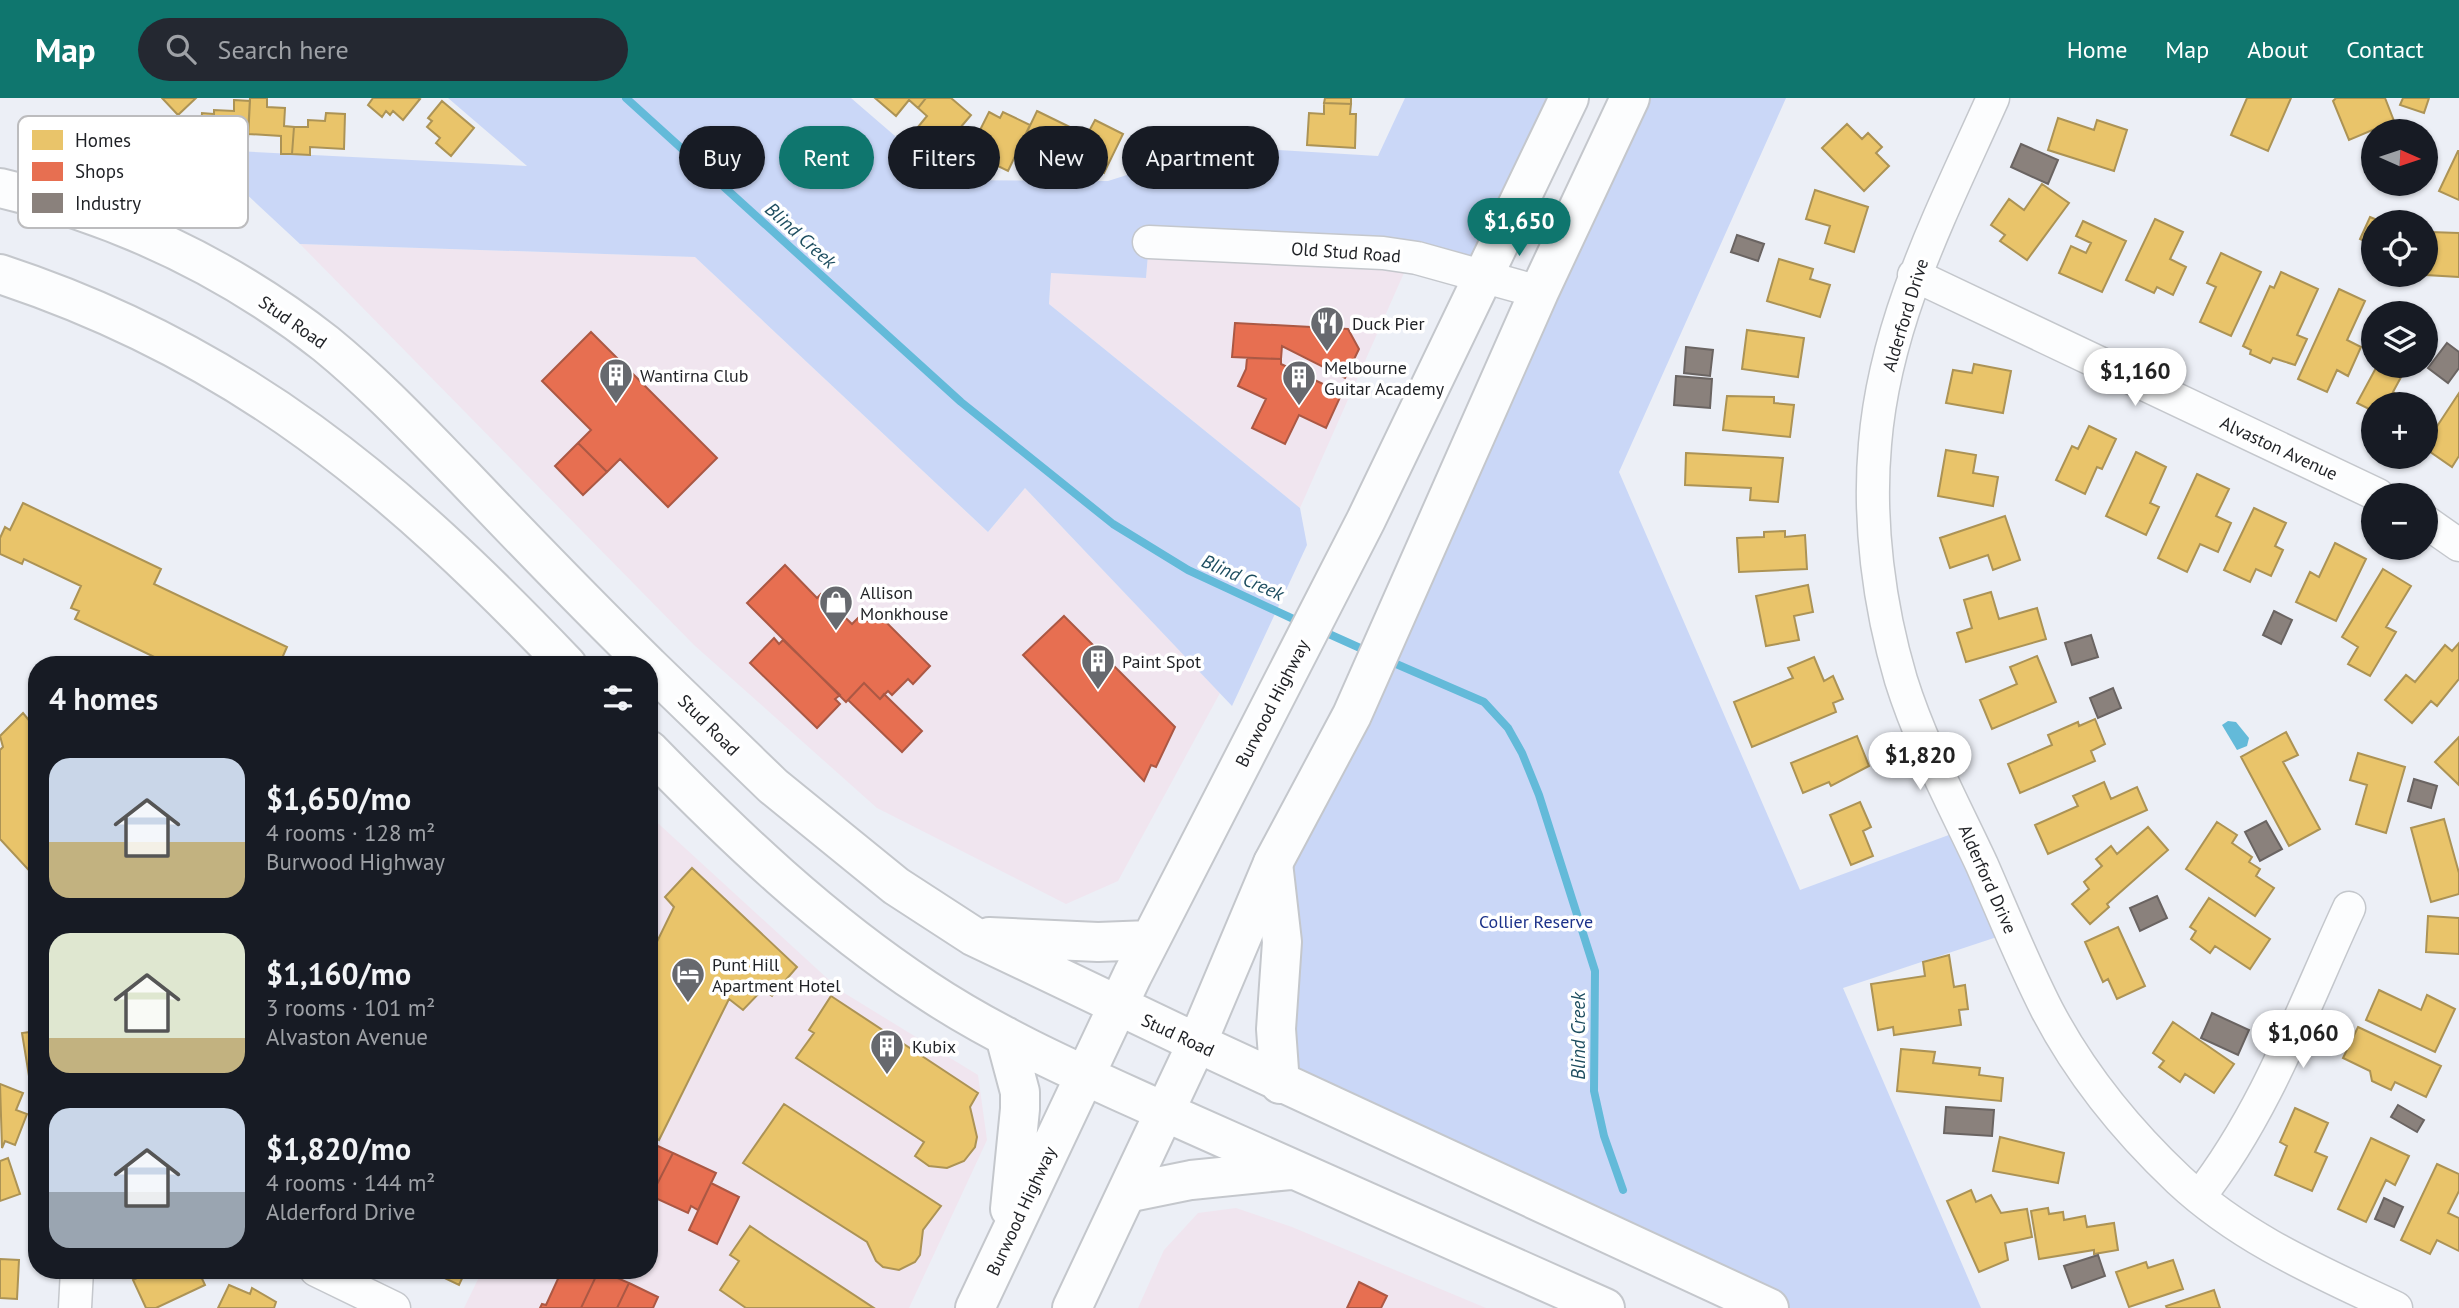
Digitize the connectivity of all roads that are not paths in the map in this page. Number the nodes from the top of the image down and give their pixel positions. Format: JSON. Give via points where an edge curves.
{"nodes":[{"id":1,"x":1569,"y":98,"type":"edge"},
{"id":2,"x":1630,"y":98,"type":"edge"},
{"id":3,"x":1993,"y":98,"type":"edge"},
{"id":4,"x":0,"y":188,"type":"edge"},
{"id":5,"x":18,"y":192,"type":"edge"},
{"id":6,"x":128,"y":228,"type":"edge"},
{"id":7,"x":1149,"y":242,"type":"dead end"},
{"id":8,"x":0,"y":274,"type":"edge"},
{"id":9,"x":1914,"y":275,"type":"junction"},
{"id":10,"x":1484,"y":276,"type":"junction"},
{"id":11,"x":1539,"y":292,"type":"junction"},
{"id":12,"x":2361,"y":487,"type":"edge"},
{"id":13,"x":2438,"y":530,"type":"edge"},
{"id":14,"x":2459,"y":545,"type":"edge"},
{"id":15,"x":558,"y":656,"type":"edge"},
{"id":16,"x":639,"y":656,"type":"edge"},
{"id":17,"x":658,"y":675,"type":"edge"},
{"id":18,"x":658,"y":759,"type":"edge"},
{"id":19,"x":1273,"y":863,"type":"junction"},
{"id":20,"x":2349,"y":908,"type":"dead end"},
{"id":21,"x":973,"y":936,"type":"junction"},
{"id":22,"x":1150,"y":940,"type":"junction"},
{"id":23,"x":1117,"y":1007,"type":"junction"},
{"id":24,"x":1005,"y":1036,"type":"junction"},
{"id":25,"x":1197,"y":1043,"type":"junction"},
{"id":26,"x":1086,"y":1076,"type":"junction"},
{"id":27,"x":1280,"y":1084,"type":"junction"},
{"id":28,"x":1165,"y":1112,"type":"junction"},
{"id":29,"x":1292,"y":1170,"type":"junction"},
{"id":30,"x":1127,"y":1193,"type":"junction"},
{"id":31,"x":2199,"y":1197,"type":"junction"},
{"id":32,"x":1007,"y":1239,"type":"junction"},
{"id":33,"x":77,"y":1279,"type":"edge"},
{"id":34,"x":334,"y":1279,"type":"edge"},
{"id":35,"x":75,"y":1308,"type":"edge"},
{"id":36,"x":394,"y":1308,"type":"edge"},
{"id":37,"x":975,"y":1308,"type":"edge"},
{"id":38,"x":1072,"y":1308,"type":"edge"},
{"id":39,"x":1605,"y":1308,"type":"edge"},
{"id":40,"x":1769,"y":1308,"type":"edge"},
{"id":41,"x":2396,"y":1308,"type":"edge"}],
"edges":[{"from":1,"to":10,"type":"main road","name":"Burwood Highway"},
{"from":2,"to":11,"type":"main road"},
{"from":3,"to":9,"type":"street","name":"Alderford Drive"},
{"from":4,"to":5,"type":"main road","name":"Stud Road"},
{"from":6,"to":16,"type":"main road","name":"Stud Road","via":[[162,242],[272,305],[327,345]]},
{"from":7,"to":10,"type":"street","name":"Old Stud Road","via":[[1383,253]]},
{"from":8,"to":15,"type":"main road","via":[[150,335],[282,412],[372,478],[435,533]]},
{"from":9,"to":12,"type":"street","name":"Alvaston Avenue"},
{"from":9,"to":31,"type":"street","name":"Alderford Drive","via":[[1894,340],[1875,445],[1877,556],[1901,680],[2047,1010],[2100,1092],[2154,1155]]},
{"from":10,"to":11,"type":"street","name":"Old Stud Road"},
{"from":10,"to":22,"type":"main road","name":"Burwood Highway"},
{"from":11,"to":19,"type":"main road","via":[[1359,696]]},
{"from":13,"to":14,"type":"street"},
{"from":17,"to":21,"type":"main road","name":"Stud Road","via":[[773,786],[896,886]]},
{"from":18,"to":24,"type":"main road","via":[[721,825],[803,899],[925,989]]},
{"from":19,"to":25,"type":"main road"},
{"from":19,"to":27,"type":"main road","via":[[1282,942],[1276,1029]]},
{"from":20,"to":31,"type":"street","via":[[2250,1121]]},
{"from":21,"to":22,"type":"main road"},
{"from":21,"to":23,"type":"main road","name":"Stud Road"},
{"from":22,"to":23,"type":"main road","name":"Burwood Highway"},
{"from":23,"to":25,"type":"main road","name":"Stud Road"},
{"from":23,"to":26,"type":"main road","name":"Burwood Highway"},
{"from":24,"to":26,"type":"main road"},
{"from":24,"to":32,"type":"main road","via":[[1020,1092]]},
{"from":25,"to":27,"type":"main road","name":"Stud Road"},
{"from":25,"to":28,"type":"main road"},
{"from":26,"to":28,"type":"main road"},
{"from":26,"to":32,"type":"main road","name":"Burwood Highway"},
{"from":27,"to":40,"type":"main road","name":"Stud Road"},
{"from":28,"to":29,"type":"main road"},
{"from":28,"to":30,"type":"main road"},
{"from":29,"to":30,"type":"main road","via":[[1191,1180]]},
{"from":29,"to":39,"type":"main road","via":[[1428,1226]]},
{"from":30,"to":38,"type":"main road"},
{"from":31,"to":41,"type":"street","name":"Alderford Drive","via":[[2275,1250]]},
{"from":32,"to":37,"type":"main road","name":"Burwood Highway"},
{"from":33,"to":35,"type":"street"},
{"from":34,"to":36,"type":"street"}]}
